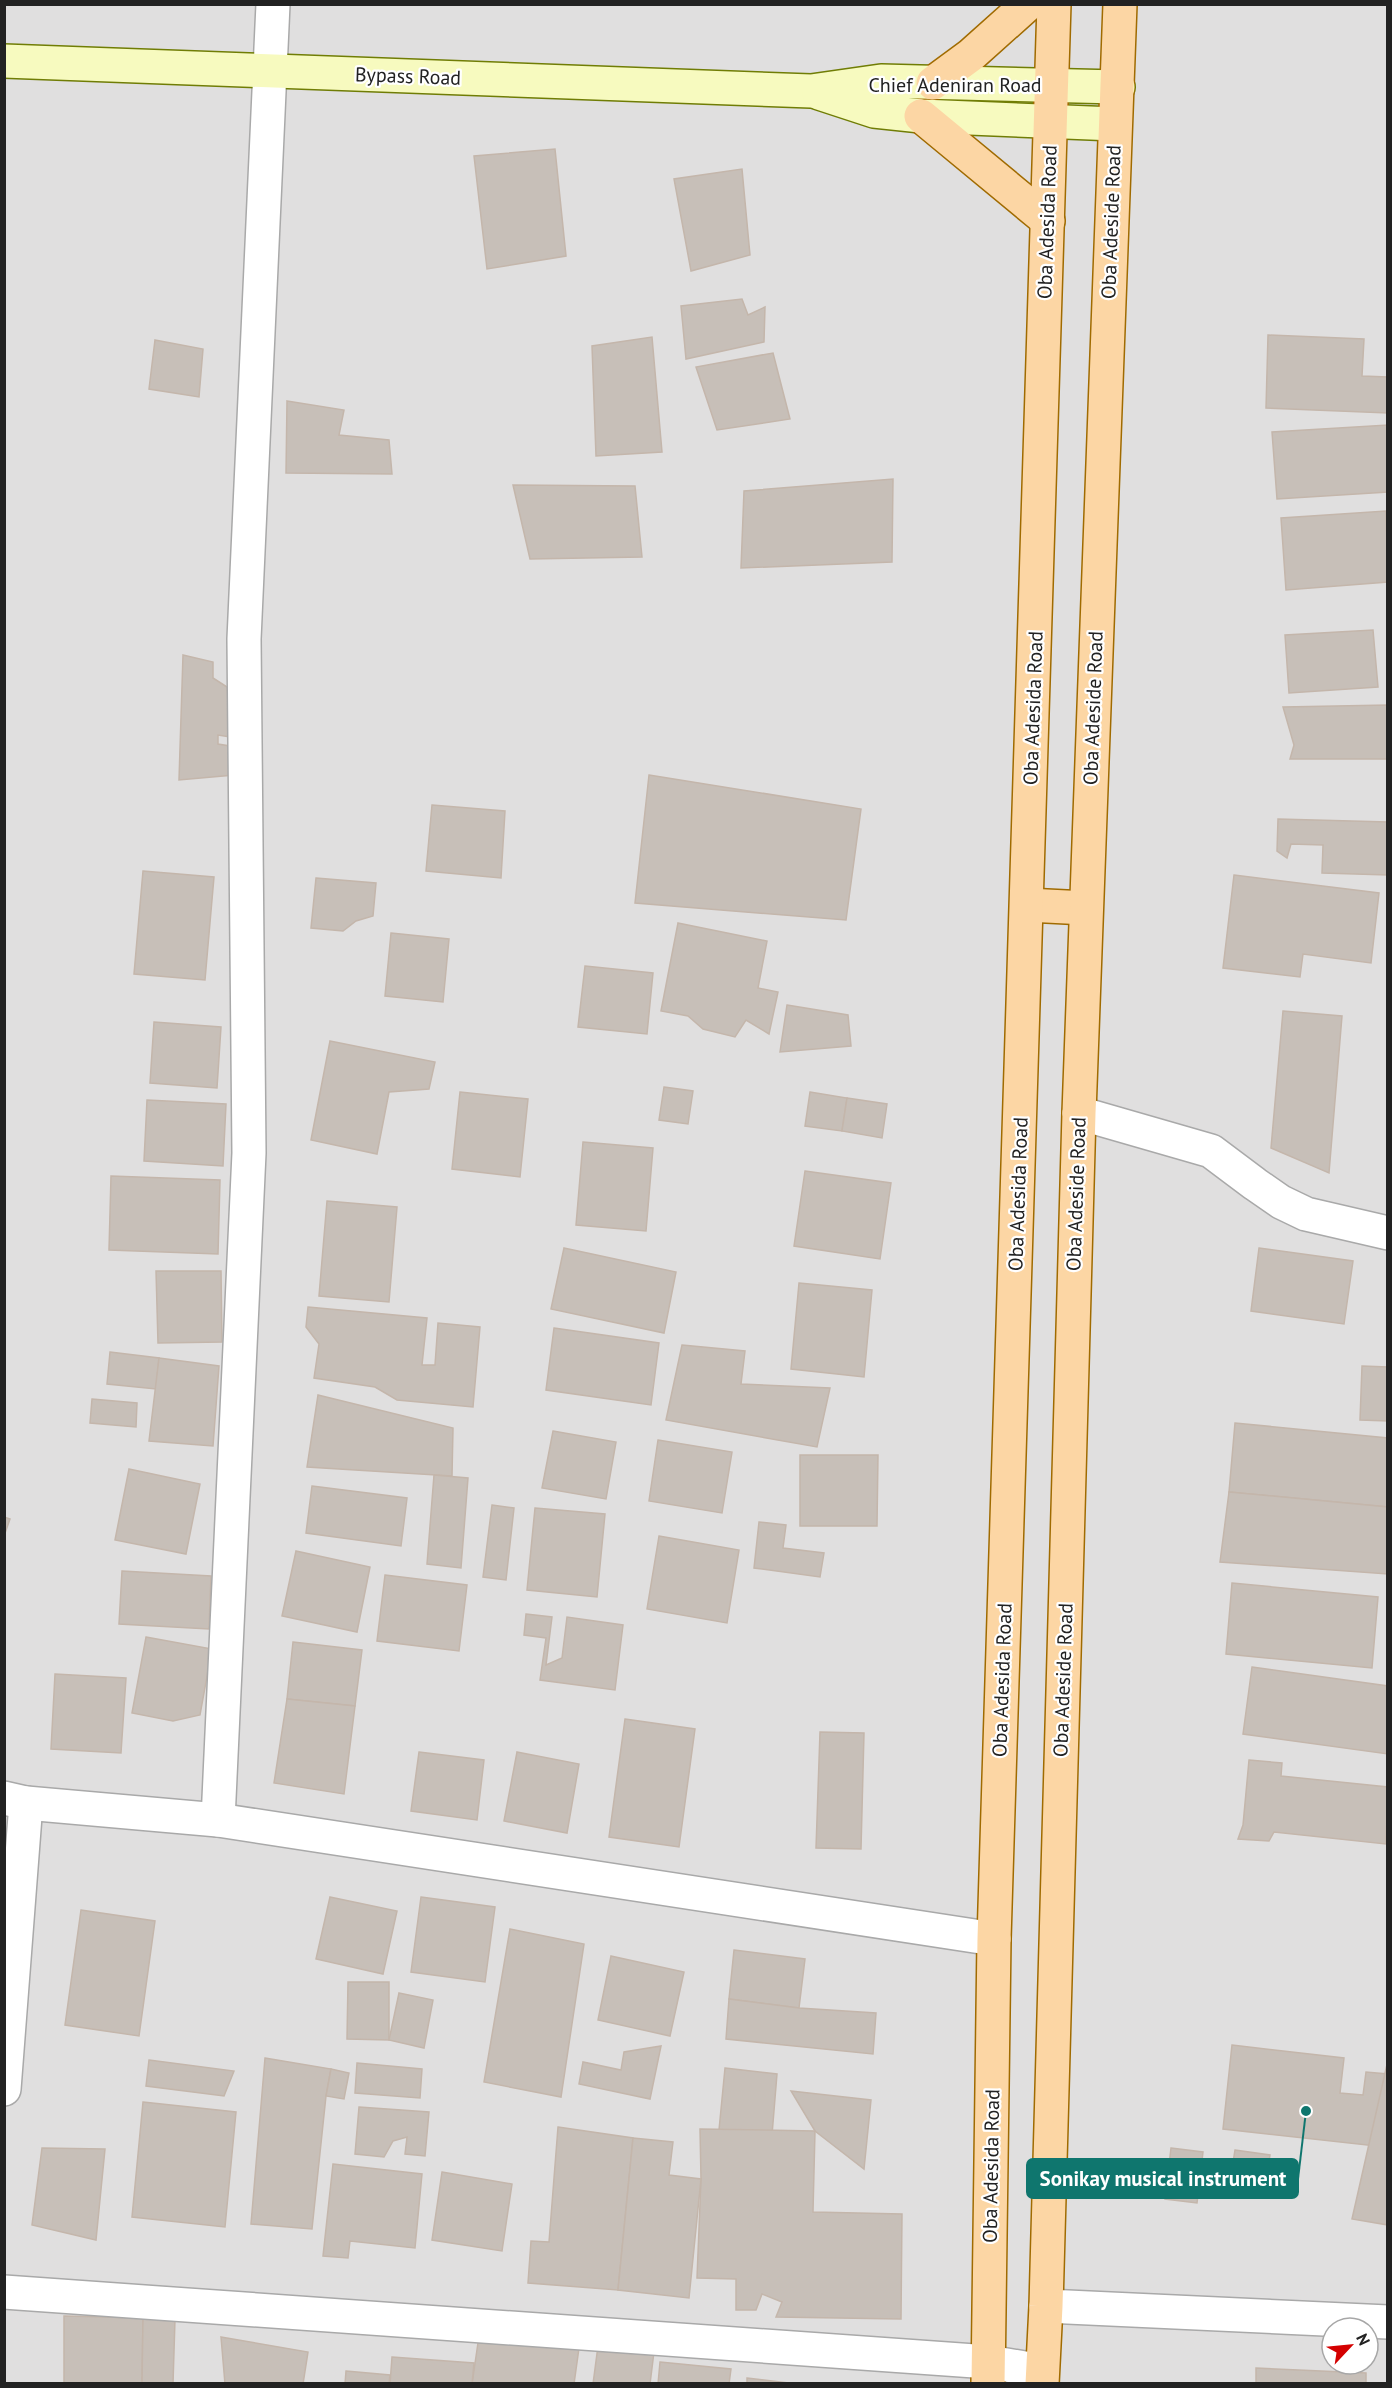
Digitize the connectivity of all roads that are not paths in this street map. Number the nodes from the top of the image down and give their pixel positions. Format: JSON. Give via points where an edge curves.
{"nodes":[{"id":1,"x":273,"y":4,"type":"edge"},
{"id":2,"x":1028,"y":4,"type":"edge"},
{"id":3,"x":1054,"y":4,"type":"edge"},
{"id":4,"x":1120,"y":4,"type":"edge"},
{"id":5,"x":4,"y":61,"type":"edge"},
{"id":6,"x":270,"y":71,"type":"junction"},
{"id":7,"x":933,"y":83,"type":"junction"},
{"id":8,"x":1051,"y":85,"type":"junction"},
{"id":9,"x":1118,"y":87,"type":"junction"},
{"id":10,"x":811,"y":91,"type":"junction"},
{"id":11,"x":921,"y":116,"type":"junction"},
{"id":12,"x":1050,"y":121,"type":"junction"},
{"id":13,"x":1114,"y":124,"type":"junction"},
{"id":14,"x":1048,"y":221,"type":"junction"},
{"id":15,"x":1027,"y":905,"type":"junction"},
{"id":16,"x":1086,"y":908,"type":"junction"},
{"id":17,"x":1079,"y":1113,"type":"junction"},
{"id":18,"x":1388,"y":1233,"type":"edge"},
{"id":19,"x":15,"y":1801,"type":"edge"},
{"id":20,"x":218,"y":1820,"type":"junction"},
{"id":21,"x":994,"y":1940,"type":"junction"},
{"id":22,"x":4,"y":2089,"type":"edge"},
{"id":23,"x":4,"y":2292,"type":"edge"},
{"id":24,"x":1046,"y":2306,"type":"junction"},
{"id":25,"x":1388,"y":2322,"type":"edge"},
{"id":26,"x":988,"y":2373,"type":"edge"},
{"id":27,"x":1042,"y":2377,"type":"edge"}],
"edges":[{"from":1,"to":6,"type":"street"},
{"from":2,"to":7,"type":"main road"},
{"from":3,"to":8,"type":"main road","name":"Oba Adesida Road"},
{"from":4,"to":9,"type":"main road","name":"Oba Adeside Road"},
{"from":5,"to":6,"type":"street","name":"Bypass Road"},
{"from":6,"to":10,"type":"street","name":"Bypass Road"},
{"from":6,"to":20,"type":"street","via":[[244,639],[249,1153]]},
{"from":7,"to":8,"type":"street","name":"Chief Adeniran Road"},
{"from":7,"to":10,"type":"street","name":"Chief Adeniran Road","via":[[881,81]]},
{"from":8,"to":9,"type":"street","name":"Chief Adeniran Road"},
{"from":8,"to":12,"type":"main road","name":"Oba Adesida Road"},
{"from":9,"to":13,"type":"main road","name":"Oba Adeside Road"},
{"from":10,"to":11,"type":"street","name":"Chief Adeniran Road","via":[[874,111]]},
{"from":11,"to":12,"type":"street","name":"Chief Adeniran Road"},
{"from":11,"to":14,"type":"main road"},
{"from":12,"to":13,"type":"street","name":"Chief Adeniran Road"},
{"from":12,"to":14,"type":"main road","name":"Oba Adesida Road"},
{"from":13,"to":16,"type":"main road","name":"Oba Adeside Road"},
{"from":14,"to":15,"type":"main road","name":"Oba Adesida Road"},
{"from":15,"to":16,"type":"main road"},
{"from":15,"to":21,"type":"main road","name":"Oba Adesida Road"},
{"from":16,"to":17,"type":"main road","name":"Oba Adeside Road"},
{"from":17,"to":18,"type":"street","via":[[1211,1151],[1254,1184],[1306,1214]]},
{"from":17,"to":24,"type":"main road","name":"Oba Adeside Road"},
{"from":19,"to":20,"type":"street"},
{"from":19,"to":22,"type":"street"},
{"from":20,"to":21,"type":"street"},
{"from":21,"to":26,"type":"main road","name":"Oba Adesida Road"},
{"from":23,"to":26,"type":"street"},
{"from":24,"to":25,"type":"street"},
{"from":24,"to":27,"type":"main road","name":"Oba Adeside Road"},
{"from":26,"to":27,"type":"street"}]}
